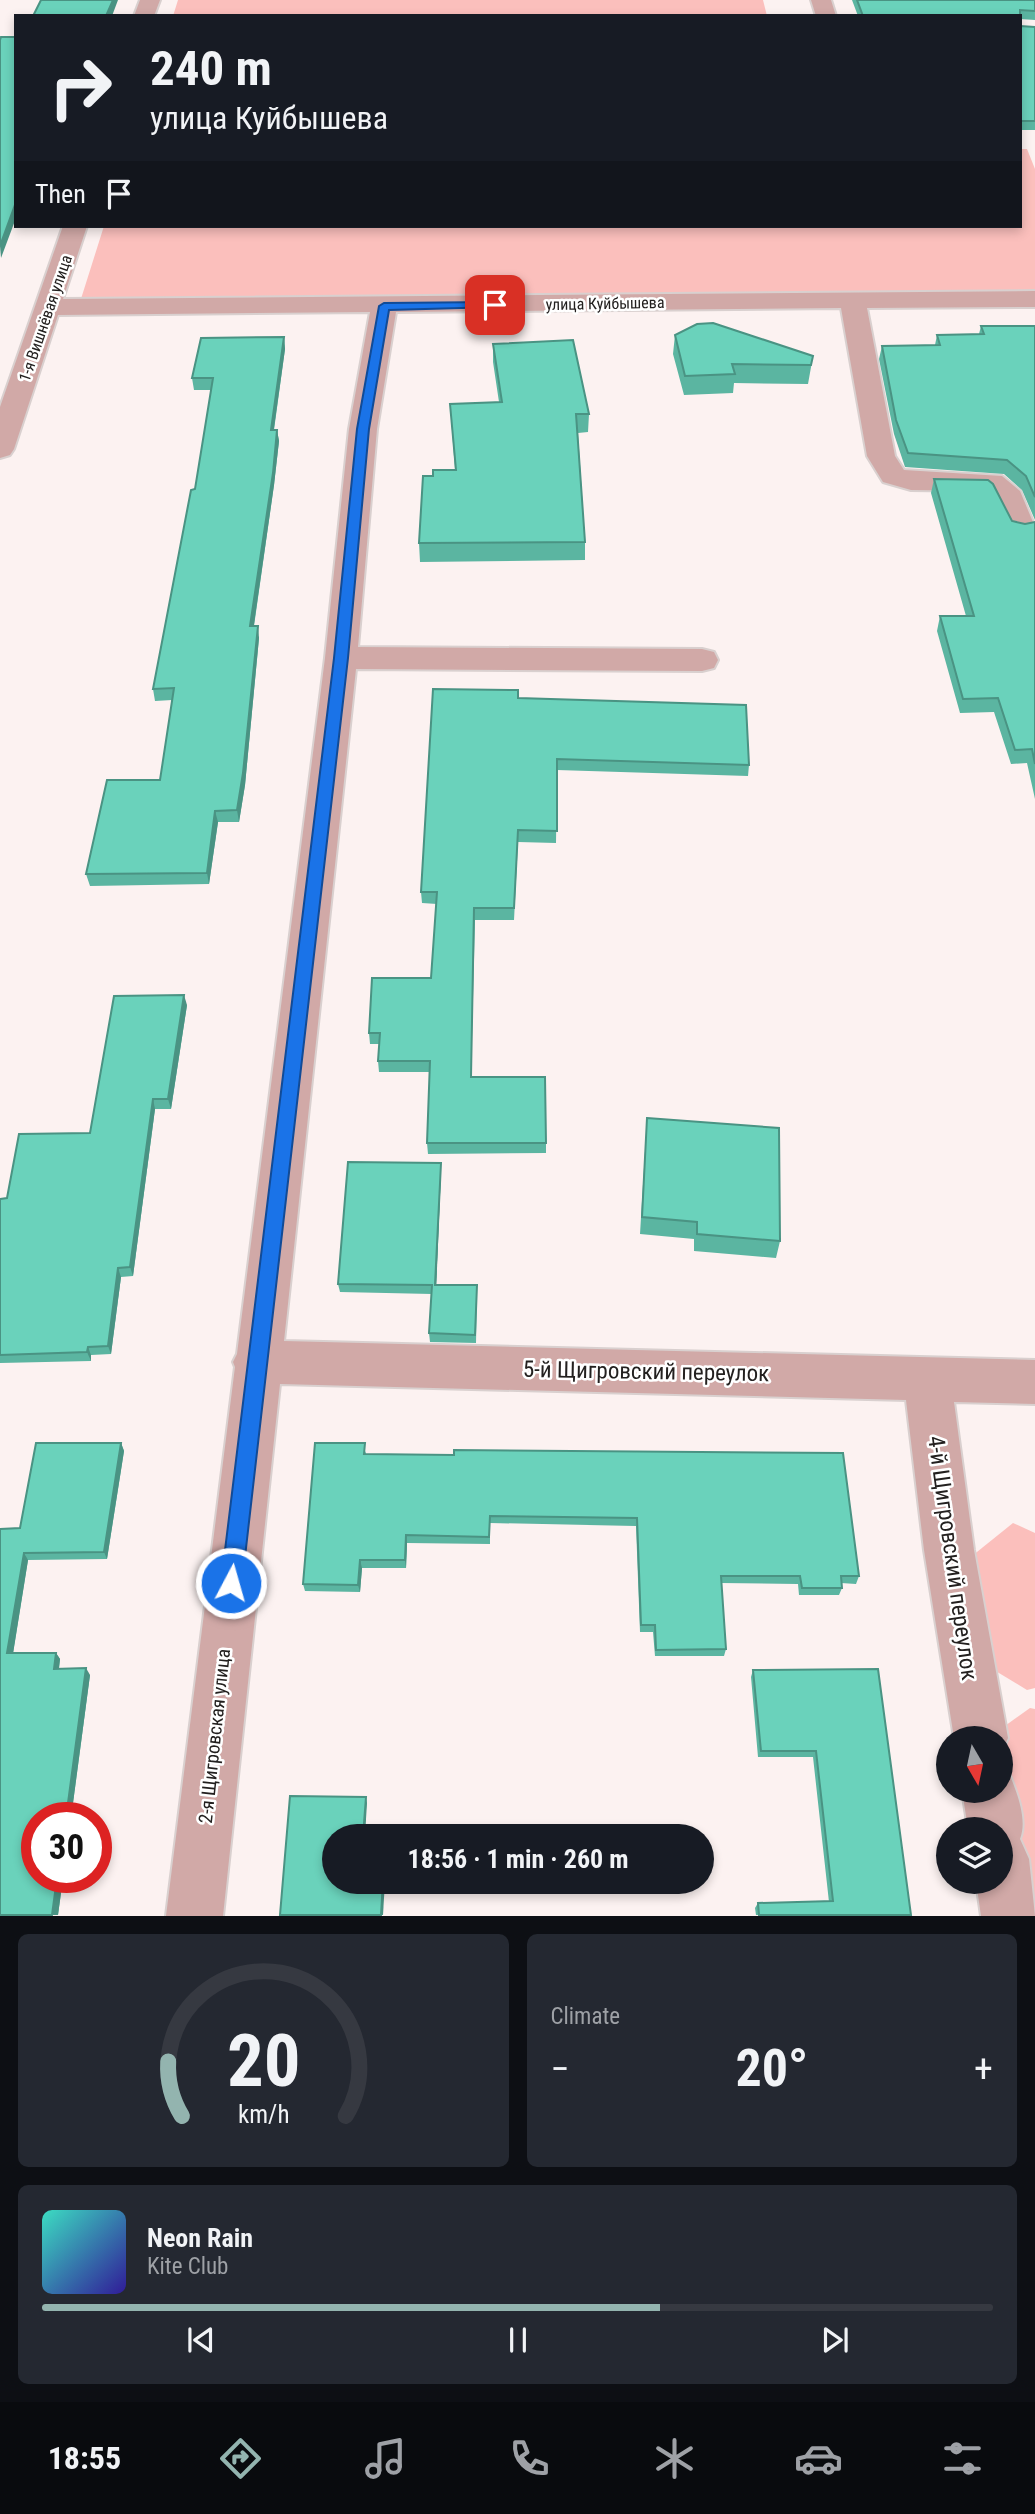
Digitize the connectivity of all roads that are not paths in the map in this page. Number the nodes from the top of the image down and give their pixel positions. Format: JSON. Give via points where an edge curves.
{"nodes":[{"id":1,"x":74,"y":228,"type":"edge"},
{"id":2,"x":1035,"y":299,"type":"edge"},
{"id":3,"x":853,"y":300,"type":"junction"},
{"id":4,"x":384,"y":306,"type":"junction"},
{"id":5,"x":48,"y":307,"type":"junction"},
{"id":6,"x":0,"y":449,"type":"edge"},
{"id":7,"x":1020,"y":527,"type":"edge"},
{"id":8,"x":341,"y":658,"type":"junction"},
{"id":9,"x":702,"y":660,"type":"dead end"},
{"id":10,"x":256,"y":1362,"type":"junction"},
{"id":11,"x":928,"y":1378,"type":"junction"},
{"id":12,"x":1035,"y":1382,"type":"edge"},
{"id":13,"x":979,"y":1726,"type":"edge"},
{"id":14,"x":1007,"y":1894,"type":"edge"},
{"id":15,"x":194,"y":1916,"type":"edge"},
{"id":16,"x":1010,"y":1916,"type":"edge"}],
"edges":[{"from":1,"to":5,"type":"street","name":"1-я Вишнёвая улица"},
{"from":2,"to":3,"type":"street","name":"улица Куйбышева"},
{"from":3,"to":4,"type":"street","name":"улица Куйбышева"},
{"from":3,"to":7,"type":"street","via":[[881,456],[893,475],[911,481],[992,482],[1005,491]]},
{"from":4,"to":5,"type":"street","name":"улица Куйбышева"},
{"from":4,"to":8,"type":"street","name":"2-я Щигровская улица","via":[[363,429]]},
{"from":5,"to":6,"type":"street","name":"1-я Вишнёвая улица"},
{"from":8,"to":9,"type":"street"},
{"from":8,"to":10,"type":"street","name":"2-я Щигровская улица"},
{"from":10,"to":11,"type":"street","name":"5-й Щигровский переулок"},
{"from":10,"to":15,"type":"street","name":"2-я Щигровская улица"},
{"from":11,"to":12,"type":"street","name":"5-й Щигровский переулок"},
{"from":11,"to":13,"type":"street","name":"4-й Щигровский переулок","via":[[949,1550]]},
{"from":14,"to":16,"type":"street"}]}
